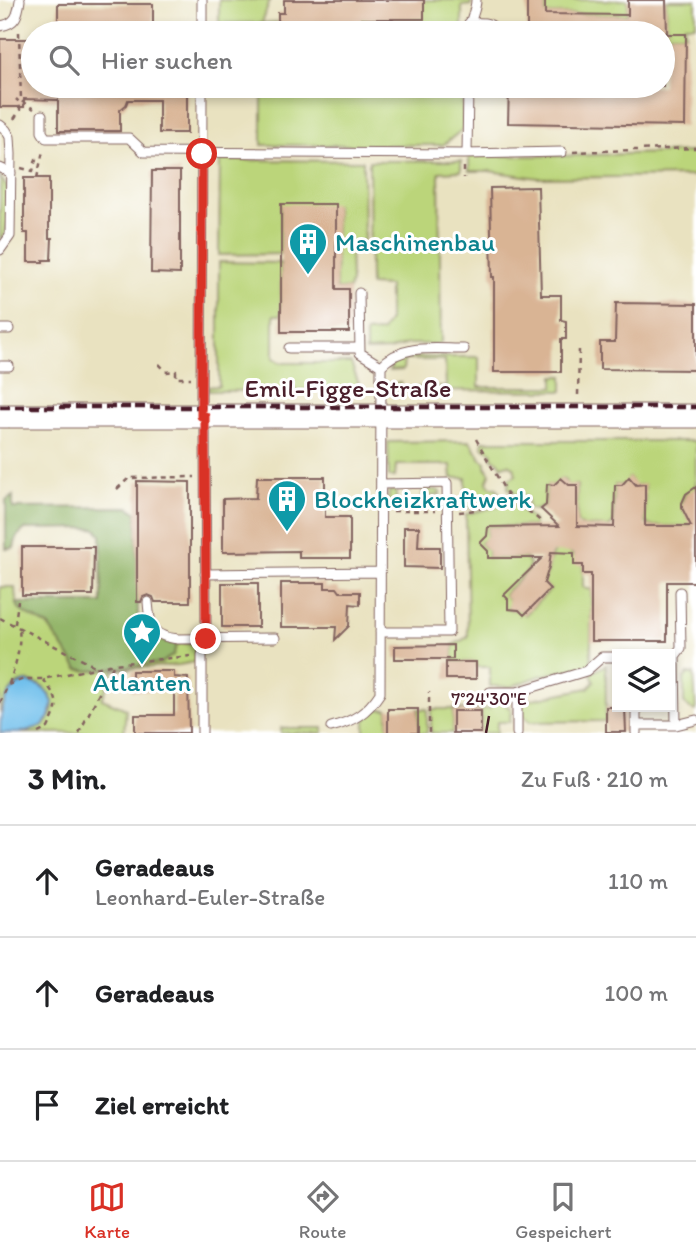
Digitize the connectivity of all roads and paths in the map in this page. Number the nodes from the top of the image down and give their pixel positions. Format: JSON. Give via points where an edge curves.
{"nodes":[{"id":1,"x":20,"y":0,"type":"edge"},
{"id":2,"x":202,"y":0,"type":"edge"},
{"id":3,"x":476,"y":0,"type":"edge"},
{"id":4,"x":15,"y":20,"type":"junction"},
{"id":5,"x":202,"y":21,"type":"edge"},
{"id":6,"x":470,"y":21,"type":"edge"},
{"id":7,"x":0,"y":26,"type":"edge"},
{"id":8,"x":202,"y":98,"type":"edge"},
{"id":9,"x":468,"y":98,"type":"edge"},
{"id":10,"x":16,"y":99,"type":"dead end"},
{"id":11,"x":42,"y":115,"type":"joint"},
{"id":12,"x":3,"y":127,"type":"edge"},
{"id":13,"x":44,"y":145,"type":"dead end"},
{"id":14,"x":696,"y":148,"type":"edge"},
{"id":15,"x":562,"y":152,"type":"joint"},
{"id":16,"x":202,"y":154,"type":"junction"},
{"id":17,"x":466,"y":156,"type":"junction"},
{"id":18,"x":41,"y":160,"type":"junction"},
{"id":19,"x":0,"y":168,"type":"edge"},
{"id":20,"x":23,"y":168,"type":"dead end"},
{"id":21,"x":11,"y":173,"type":"junction"},
{"id":22,"x":37,"y":178,"type":"dead end"},
{"id":23,"x":464,"y":178,"type":"dead end"},
{"id":24,"x":0,"y":250,"type":"edge"},
{"id":25,"x":359,"y":293,"type":"dead end"},
{"id":26,"x":289,"y":348,"type":"dead end"},
{"id":27,"x":360,"y":348,"type":"junction"},
{"id":28,"x":464,"y":349,"type":"dead end"},
{"id":29,"x":579,"y":349,"type":"dead end"},
{"id":30,"x":159,"y":364,"type":"dead end"},
{"id":31,"x":380,"y":366,"type":"junction"},
{"id":32,"x":186,"y":378,"type":"dead end"},
{"id":33,"x":578,"y":395,"type":"dead end"},
{"id":34,"x":0,"y":415,"type":"edge"},
{"id":35,"x":203,"y":416,"type":"junction"},
{"id":36,"x":381,"y":416,"type":"junction"},
{"id":37,"x":696,"y":416,"type":"edge"},
{"id":38,"x":476,"y":439,"type":"dead end"},
{"id":39,"x":205,"y":477,"type":"junction"},
{"id":40,"x":381,"y":484,"type":"junction"},
{"id":41,"x":117,"y":489,"type":"dead end"},
{"id":42,"x":508,"y":494,"type":"junction"},
{"id":43,"x":380,"y":511,"type":"junction"},
{"id":44,"x":447,"y":511,"type":"junction"},
{"id":45,"x":542,"y":523,"type":"dead end"},
{"id":46,"x":380,"y":572,"type":"junction"},
{"id":47,"x":205,"y":574,"type":"junction"},
{"id":48,"x":680,"y":592,"type":"dead end"},
{"id":49,"x":18,"y":601,"type":"dead end"},
{"id":50,"x":148,"y":602,"type":"dead end"},
{"id":51,"x":0,"y":618,"type":"edge"},
{"id":52,"x":15,"y":624,"type":"junction"},
{"id":53,"x":19,"y":626,"type":"junction"},
{"id":54,"x":380,"y":632,"type":"junction"},
{"id":55,"x":275,"y":638,"type":"dead end"},
{"id":56,"x":206,"y":639,"type":"junction"},
{"id":57,"x":675,"y":654,"type":"edge"},
{"id":58,"x":202,"y":655,"type":"junction"},
{"id":59,"x":612,"y":657,"type":"edge"},
{"id":60,"x":114,"y":664,"type":"junction"},
{"id":61,"x":96,"y":667,"type":"junction"},
{"id":62,"x":43,"y":679,"type":"junction"},
{"id":63,"x":8,"y":685,"type":"junction"},
{"id":64,"x":429,"y":692,"type":"dead end"},
{"id":65,"x":490,"y":692,"type":"dead end"},
{"id":66,"x":517,"y":692,"type":"junction"},
{"id":67,"x":675,"y":702,"type":"edge"},
{"id":68,"x":0,"y":703,"type":"edge"},
{"id":69,"x":696,"y":720,"type":"edge"},
{"id":70,"x":676,"y":725,"type":"junction"},
{"id":71,"x":331,"y":727,"type":"dead end"},
{"id":72,"x":636,"y":729,"type":"edge"},
{"id":73,"x":38,"y":733,"type":"edge"},
{"id":74,"x":79,"y":733,"type":"edge"},
{"id":75,"x":202,"y":733,"type":"edge"},
{"id":76,"x":429,"y":733,"type":"edge"},
{"id":77,"x":517,"y":733,"type":"edge"}],
"edges":[{"from":1,"to":4,"type":"lane"},
{"from":2,"to":5,"type":"lane"},
{"from":3,"to":6,"type":"lane"},
{"from":4,"to":7,"type":"lane"},
{"from":4,"to":11,"type":"path","via":[[20,34],[21,101]]},
{"from":8,"to":16,"type":"lane"},
{"from":9,"to":17,"type":"lane"},
{"from":10,"to":12,"type":"path","via":[[20,110]]},
{"from":11,"to":16,"type":"lane","via":[[46,138],[129,138],[144,152]]},
{"from":12,"to":21,"type":"lane","via":[[10,137]]},
{"from":13,"to":18,"type":"path"},
{"from":14,"to":15,"type":"path"},
{"from":15,"to":17,"type":"lane"},
{"from":16,"to":17,"type":"lane"},
{"from":16,"to":35,"type":"lane"},
{"from":17,"to":23,"type":"path"},
{"from":18,"to":20,"type":"path","via":[[36,159],[33,171]]},
{"from":18,"to":22,"type":"path"},
{"from":19,"to":21,"type":"lane"},
{"from":21,"to":24,"type":"lane","via":[[10,236]]},
{"from":25,"to":27,"type":"lane"},
{"from":26,"to":27,"type":"lane"},
{"from":27,"to":31,"type":"lane","via":[[360,353]]},
{"from":28,"to":31,"type":"lane","via":[[407,350]]},
{"from":29,"to":33,"type":"path"},
{"from":30,"to":32,"type":"path","via":[[167,372],[176,372],[176,378]]},
{"from":31,"to":36,"type":"lane"},
{"from":34,"to":35,"type":"street","name":"Emil-Figge-Straße"},
{"from":35,"to":36,"type":"street","name":"Emil-Figge-Straße"},
{"from":35,"to":39,"type":"lane"},
{"from":36,"to":37,"type":"street","name":"Emil-Figge-Straße"},
{"from":36,"to":40,"type":"lane"},
{"from":38,"to":42,"type":"path"},
{"from":39,"to":41,"type":"path","via":[[129,478]]},
{"from":39,"to":47,"type":"lane"},
{"from":40,"to":43,"type":"lane"},
{"from":40,"to":44,"type":"lane","via":[[447,483]]},
{"from":42,"to":44,"type":"path","via":[[475,510]]},
{"from":42,"to":45,"type":"path"},
{"from":43,"to":44,"type":"path"},
{"from":43,"to":46,"type":"lane"},
{"from":44,"to":54,"type":"lane","via":[[449,632]]},
{"from":46,"to":47,"type":"lane"},
{"from":46,"to":54,"type":"lane"},
{"from":47,"to":56,"type":"lane"},
{"from":48,"to":57,"type":"lane","via":[[681,648]]},
{"from":49,"to":52,"type":"path"},
{"from":50,"to":56,"type":"lane","via":[[149,621],[160,635]]},
{"from":51,"to":52,"type":"path"},
{"from":52,"to":53,"type":"path"},
{"from":53,"to":61,"type":"path"},
{"from":53,"to":63,"type":"path","via":[[19,653]]},
{"from":54,"to":71,"type":"lane","via":[[380,693],[363,713]]},
{"from":55,"to":56,"type":"lane"},
{"from":56,"to":58,"type":"lane"},
{"from":58,"to":60,"type":"path"},
{"from":58,"to":75,"type":"lane"},
{"from":59,"to":66,"type":"lane","via":[[602,657],[586,671]]},
{"from":60,"to":61,"type":"path"},
{"from":60,"to":74,"type":"path"},
{"from":61,"to":62,"type":"path"},
{"from":62,"to":63,"type":"path"},
{"from":62,"to":73,"type":"path","via":[[58,708],[48,728]]},
{"from":63,"to":68,"type":"path"},
{"from":64,"to":76,"type":"path"},
{"from":65,"to":66,"type":"lane"},
{"from":66,"to":77,"type":"lane"},
{"from":67,"to":70,"type":"lane"},
{"from":69,"to":70,"type":"lane"},
{"from":70,"to":72,"type":"lane"}]}
